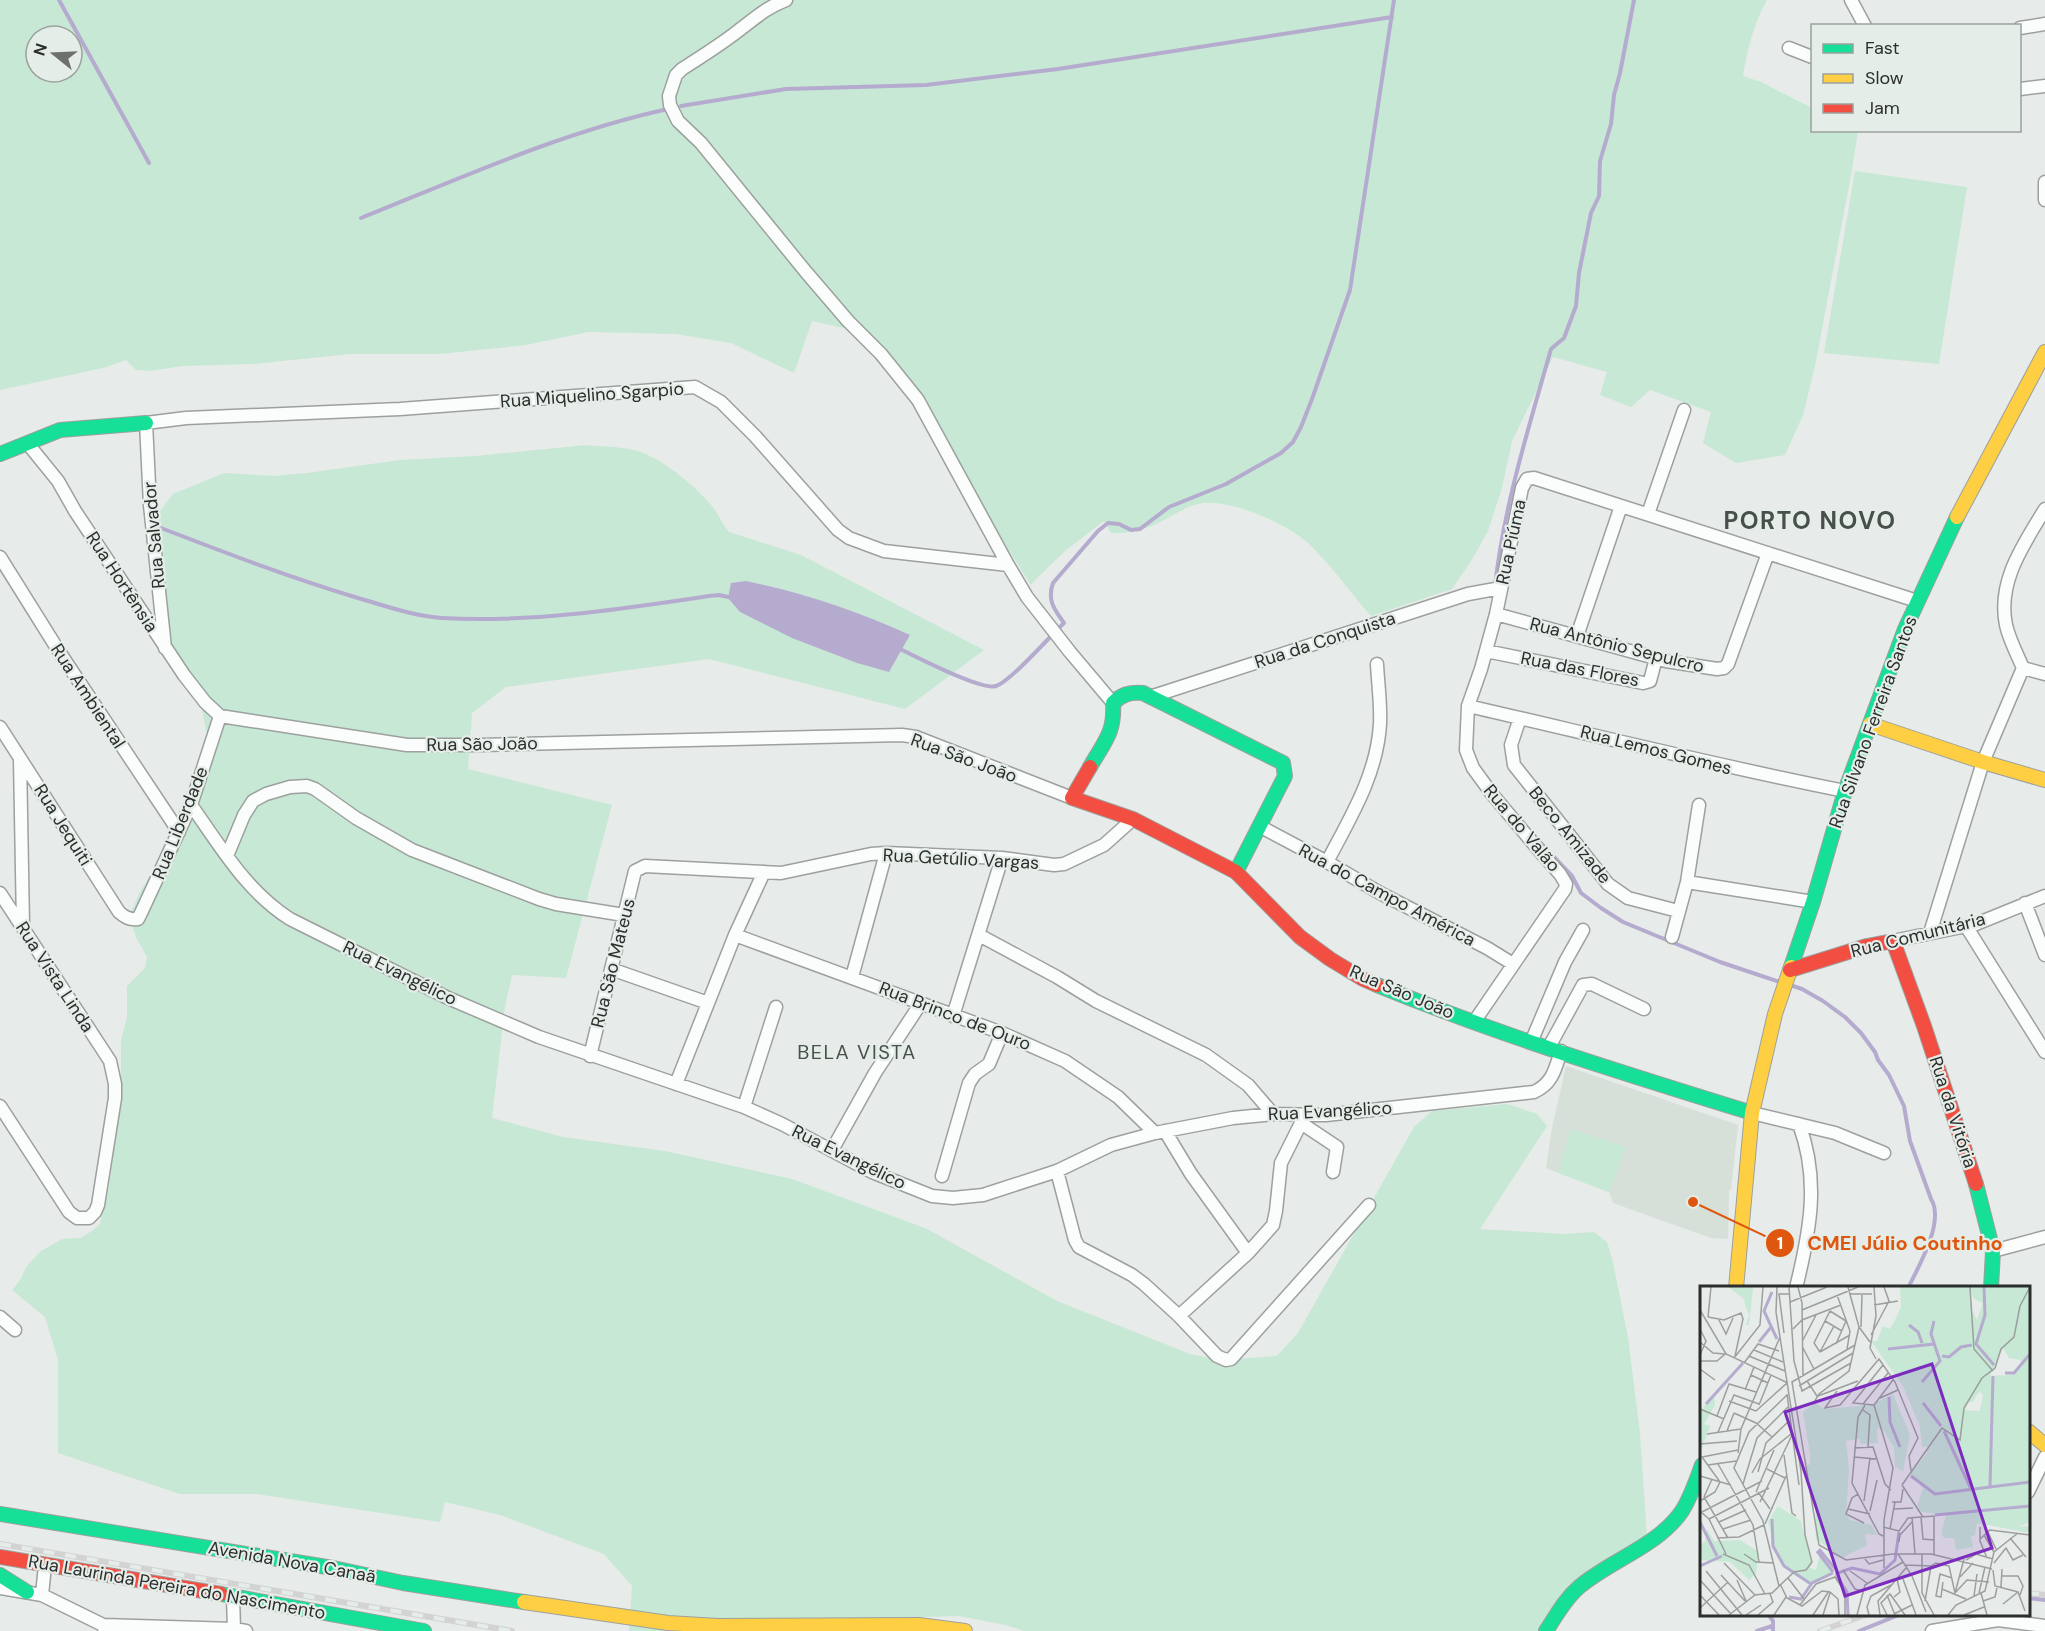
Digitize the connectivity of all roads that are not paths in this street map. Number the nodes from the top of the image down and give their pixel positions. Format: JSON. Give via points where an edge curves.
{"nodes":[{"id":1,"x":786,"y":0,"type":"edge"},
{"id":2,"x":1851,"y":0,"type":"edge"},
{"id":3,"x":1864,"y":24,"type":"edge"},
{"id":4,"x":2045,"y":24,"type":"edge"},
{"id":5,"x":2021,"y":28,"type":"edge"},
{"id":6,"x":1789,"y":48,"type":"dead end"},
{"id":7,"x":1811,"y":57,"type":"edge"},
{"id":8,"x":2045,"y":86,"type":"edge"},
{"id":9,"x":2021,"y":89,"type":"edge"},
{"id":10,"x":2045,"y":182,"type":"edge"},
{"id":11,"x":2045,"y":200,"type":"edge"},
{"id":12,"x":2045,"y":352,"type":"edge"},
{"id":13,"x":1684,"y":410,"type":"dead end"},
{"id":14,"x":146,"y":423,"type":"junction"},
{"id":15,"x":28,"y":444,"type":"junction"},
{"id":16,"x":0,"y":454,"type":"edge"},
{"id":17,"x":1621,"y":506,"type":"junction"},
{"id":18,"x":2045,"y":509,"type":"edge"},
{"id":19,"x":1648,"y":514,"type":"junction"},
{"id":20,"x":1768,"y":553,"type":"junction"},
{"id":21,"x":0,"y":557,"type":"edge"},
{"id":22,"x":1008,"y":565,"type":"junction"},
{"id":23,"x":1501,"y":588,"type":"junction"},
{"id":24,"x":1917,"y":601,"type":"junction"},
{"id":25,"x":1496,"y":614,"type":"junction"},
{"id":26,"x":1577,"y":636,"type":"junction"},
{"id":27,"x":165,"y":648,"type":"junction"},
{"id":28,"x":1486,"y":651,"type":"junction"},
{"id":29,"x":1656,"y":658,"type":"junction"},
{"id":30,"x":1377,"y":664,"type":"dead end"},
{"id":31,"x":2023,"y":668,"type":"junction"},
{"id":32,"x":2045,"y":674,"type":"edge"},
{"id":33,"x":1150,"y":697,"type":"junction"},
{"id":34,"x":1113,"y":703,"type":"junction"},
{"id":35,"x":1468,"y":706,"type":"junction"},
{"id":36,"x":220,"y":716,"type":"junction"},
{"id":37,"x":1520,"y":718,"type":"junction"},
{"id":38,"x":1870,"y":724,"type":"junction"},
{"id":39,"x":0,"y":727,"type":"edge"},
{"id":40,"x":20,"y":757,"type":"junction"},
{"id":41,"x":1983,"y":762,"type":"junction"},
{"id":42,"x":2045,"y":780,"type":"edge"},
{"id":43,"x":1845,"y":791,"type":"junction"},
{"id":44,"x":1072,"y":798,"type":"junction"},
{"id":45,"x":190,"y":805,"type":"junction"},
{"id":46,"x":1699,"y":805,"type":"dead end"},
{"id":47,"x":1133,"y":819,"type":"junction"},
{"id":48,"x":1261,"y":827,"type":"junction"},
{"id":49,"x":179,"y":832,"type":"junction"},
{"id":50,"x":886,"y":853,"type":"junction"},
{"id":51,"x":227,"y":856,"type":"junction"},
{"id":52,"x":1002,"y":858,"type":"junction"},
{"id":53,"x":1327,"y":862,"type":"junction"},
{"id":54,"x":635,"y":871,"type":"joint"},
{"id":55,"x":764,"y":872,"type":"junction"},
{"id":56,"x":1236,"y":872,"type":"junction"},
{"id":57,"x":1687,"y":882,"type":"junction"},
{"id":58,"x":0,"y":893,"type":"edge"},
{"id":59,"x":2045,"y":896,"type":"edge"},
{"id":60,"x":1813,"y":902,"type":"junction"},
{"id":61,"x":2025,"y":903,"type":"junction"},
{"id":62,"x":1678,"y":911,"type":"junction"},
{"id":63,"x":624,"y":915,"type":"junction"},
{"id":64,"x":129,"y":919,"type":"joint"},
{"id":65,"x":23,"y":926,"type":"junction"},
{"id":66,"x":1966,"y":926,"type":"junction"},
{"id":67,"x":1583,"y":930,"type":"dead end"},
{"id":68,"x":1930,"y":933,"type":"junction"},
{"id":69,"x":735,"y":935,"type":"junction"},
{"id":70,"x":979,"y":935,"type":"junction"},
{"id":71,"x":1672,"y":937,"type":"dead end"},
{"id":72,"x":1893,"y":941,"type":"junction"},
{"id":73,"x":2045,"y":955,"type":"edge"},
{"id":74,"x":1513,"y":964,"type":"junction"},
{"id":75,"x":611,"y":969,"type":"junction"},
{"id":76,"x":1790,"y":970,"type":"junction"},
{"id":77,"x":852,"y":977,"type":"junction"},
{"id":78,"x":708,"y":1003,"type":"junction"},
{"id":79,"x":921,"y":1003,"type":"junction"},
{"id":80,"x":776,"y":1007,"type":"dead end"},
{"id":81,"x":1644,"y":1009,"type":"dead end"},
{"id":82,"x":953,"y":1016,"type":"junction"},
{"id":83,"x":1474,"y":1022,"type":"junction"},
{"id":84,"x":1002,"y":1033,"type":"junction"},
{"id":85,"x":1532,"y":1040,"type":"junction"},
{"id":86,"x":1555,"y":1049,"type":"junction"},
{"id":87,"x":2045,"y":1052,"type":"edge"},
{"id":88,"x":590,"y":1056,"type":"junction"},
{"id":89,"x":676,"y":1083,"type":"junction"},
{"id":90,"x":0,"y":1106,"type":"edge"},
{"id":91,"x":744,"y":1107,"type":"junction"},
{"id":92,"x":1752,"y":1113,"type":"junction"},
{"id":93,"x":1273,"y":1114,"type":"junction"},
{"id":94,"x":1303,"y":1119,"type":"junction"},
{"id":95,"x":1798,"y":1124,"type":"junction"},
{"id":96,"x":1160,"y":1132,"type":"junction"},
{"id":97,"x":832,"y":1150,"type":"junction"},
{"id":98,"x":1884,"y":1153,"type":"dead end"},
{"id":99,"x":1057,"y":1171,"type":"junction"},
{"id":100,"x":1333,"y":1172,"type":"dead end"},
{"id":101,"x":942,"y":1176,"type":"dead end"},
{"id":102,"x":1370,"y":1205,"type":"dead end"},
{"id":103,"x":2045,"y":1237,"type":"edge"},
{"id":104,"x":1993,"y":1251,"type":"junction"},
{"id":105,"x":1248,"y":1253,"type":"junction"},
{"id":106,"x":1736,"y":1286,"type":"edge"},
{"id":107,"x":1796,"y":1286,"type":"edge"},
{"id":108,"x":1991,"y":1286,"type":"edge"},
{"id":109,"x":1179,"y":1316,"type":"junction"},
{"id":110,"x":0,"y":1317,"type":"edge"},
{"id":111,"x":15,"y":1330,"type":"dead end"},
{"id":112,"x":2030,"y":1433,"type":"edge"},
{"id":113,"x":2045,"y":1445,"type":"edge"},
{"id":114,"x":2045,"y":1457,"type":"edge"},
{"id":115,"x":1700,"y":1469,"type":"edge"},
{"id":116,"x":2030,"y":1488,"type":"edge"},
{"id":117,"x":0,"y":1514,"type":"edge"},
{"id":118,"x":0,"y":1557,"type":"edge"},
{"id":119,"x":45,"y":1565,"type":"junction"},
{"id":120,"x":0,"y":1575,"type":"edge"},
{"id":121,"x":0,"y":1588,"type":"edge"},
{"id":122,"x":27,"y":1593,"type":"junction"},
{"id":123,"x":42,"y":1595,"type":"junction"},
{"id":124,"x":233,"y":1597,"type":"junction"},
{"id":125,"x":2045,"y":1626,"type":"edge"},
{"id":126,"x":104,"y":1628,"type":"edge"},
{"id":127,"x":238,"y":1630,"type":"edge"},
{"id":128,"x":1938,"y":1630,"type":"edge"},
{"id":129,"x":424,"y":1631,"type":"edge"},
{"id":130,"x":965,"y":1631,"type":"edge"},
{"id":131,"x":1546,"y":1631,"type":"edge"}],
"edges":[{"from":1,"to":22,"type":"street","via":[[765,10],[682,69],[671,88],[670,105],[678,121],[709,152],[806,272],[918,400]]},
{"from":2,"to":3,"type":"street"},
{"from":4,"to":5,"type":"street"},
{"from":6,"to":7,"type":"street"},
{"from":8,"to":9,"type":"street"},
{"from":10,"to":11,"type":"street"},
{"from":12,"to":24,"type":"street","name":"Rua Silvano Ferreira Santos","via":[[1946,537]]},
{"from":13,"to":19,"type":"street"},
{"from":14,"to":15,"type":"street","via":[[60,430]]},
{"from":14,"to":22,"type":"street","name":"Rua Miquelino Sgarpio","via":[[695,387],[721,402],[849,538],[884,551]]},
{"from":14,"to":27,"type":"street","name":"Rua Salvador"},
{"from":15,"to":16,"type":"street"},
{"from":15,"to":27,"type":"street","name":"Rua Hortênsia","via":[[58,481]]},
{"from":17,"to":19,"type":"street"},
{"from":17,"to":23,"type":"street","name":"Rua Piúma","via":[[1527,479]]},
{"from":17,"to":26,"type":"street"},
{"from":18,"to":31,"type":"street","via":[[2016,556],[2006,590],[2006,627]]},
{"from":19,"to":20,"type":"street"},
{"from":20,"to":24,"type":"street"},
{"from":20,"to":29,"type":"street","name":"Rua Antônio Sepulcro","via":[[1724,668]]},
{"from":21,"to":49,"type":"street","name":"Rua Ambiental"},
{"from":22,"to":34,"type":"street","via":[[1027,597]]},
{"from":23,"to":25,"type":"street","name":"Rua Piúma"},
{"from":23,"to":33,"type":"street","name":"Rua da Conquista","via":[[1468,594]]},
{"from":24,"to":38,"type":"street","name":"Rua Silvano Ferreira Santos"},
{"from":25,"to":26,"type":"street","name":"Rua Antônio Sepulcro"},
{"from":25,"to":28,"type":"street","name":"Rua do Valão"},
{"from":26,"to":29,"type":"street","name":"Rua Antônio Sepulcro"},
{"from":27,"to":36,"type":"street","name":"Rua Hortênsia"},
{"from":28,"to":29,"type":"street","name":"Rua das Flores","via":[[1643,684],[1650,681]]},
{"from":28,"to":35,"type":"street","name":"Rua do Valão"},
{"from":30,"to":53,"type":"street","via":[[1380,724],[1367,786]]},
{"from":31,"to":32,"type":"street"},
{"from":31,"to":41,"type":"street"},
{"from":33,"to":34,"type":"street","via":[[1126,693]]},
{"from":33,"to":48,"type":"street","via":[[1283,763],[1285,776]]},
{"from":34,"to":44,"type":"street","via":[[1110,731]]},
{"from":35,"to":37,"type":"street","name":"Rua Lemos Gomes"},
{"from":35,"to":74,"type":"street","name":"Rua do Valão","via":[[1466,750],[1473,768],[1566,884]]},
{"from":36,"to":44,"type":"street","name":"Rua São João","via":[[407,745],[902,735]]},
{"from":36,"to":45,"type":"street","name":"Rua Liberdade"},
{"from":37,"to":43,"type":"street","name":"Rua Lemos Gomes","via":[[1740,771]]},
{"from":37,"to":62,"type":"street","name":"Beco Amizade","via":[[1511,745],[1514,765],[1608,884],[1628,898]]},
{"from":38,"to":41,"type":"street"},
{"from":38,"to":43,"type":"street","name":"Rua Silvano Ferreira Santos"},
{"from":39,"to":40,"type":"street","name":"Rua Jequiti"},
{"from":40,"to":64,"type":"street","name":"Rua Jequiti","via":[[119,912]]},
{"from":40,"to":65,"type":"street"},
{"from":41,"to":42,"type":"street"},
{"from":41,"to":68,"type":"street"},
{"from":43,"to":60,"type":"street","name":"Rua Silvano Ferreira Santos"},
{"from":44,"to":47,"type":"street","name":"Rua São João"},
{"from":45,"to":49,"type":"street","name":"Rua Liberdade"},
{"from":45,"to":51,"type":"street","name":"Rua Evangélico"},
{"from":46,"to":57,"type":"street"},
{"from":47,"to":52,"type":"street","name":"Rua Getúlio Vargas","via":[[1104,845],[1065,864]]},
{"from":47,"to":56,"type":"street","name":"Rua São João"},
{"from":48,"to":53,"type":"street","name":"Rua do Campo América"},
{"from":48,"to":56,"type":"street"},
{"from":49,"to":64,"type":"street","name":"Rua Liberdade","via":[[138,919]]},
{"from":50,"to":52,"type":"street","name":"Rua Getúlio Vargas"},
{"from":50,"to":55,"type":"street","name":"Rua Getúlio Vargas","via":[[795,871]]},
{"from":50,"to":77,"type":"street"},
{"from":51,"to":63,"type":"street","via":[[253,801],[266,794],[306,786],[412,850],[539,899]]},
{"from":51,"to":88,"type":"street","name":"Rua Evangélico","via":[[255,891],[290,919],[448,998]]},
{"from":52,"to":70,"type":"street"},
{"from":53,"to":74,"type":"street","name":"Rua do Campo América"},
{"from":54,"to":55,"type":"street","name":"Rua Getúlio Vargas","via":[[645,866]]},
{"from":54,"to":63,"type":"street","name":"Rua São Mateus"},
{"from":55,"to":69,"type":"street"},
{"from":56,"to":83,"type":"street","name":"Rua São João","via":[[1300,937],[1330,959],[1363,979]]},
{"from":57,"to":60,"type":"street"},
{"from":57,"to":62,"type":"street"},
{"from":58,"to":65,"type":"street","name":"Rua Vista Linda"},
{"from":59,"to":61,"type":"street","name":"Rua Comunitária"},
{"from":60,"to":76,"type":"street","name":"Rua Silvano Ferreira Santos"},
{"from":61,"to":66,"type":"street","name":"Rua Comunitária"},
{"from":61,"to":73,"type":"street"},
{"from":62,"to":71,"type":"street"},
{"from":63,"to":75,"type":"street","name":"Rua São Mateus"},
{"from":65,"to":90,"type":"street","name":"Rua Vista Linda","via":[[110,1061],[115,1098],[98,1205],[89,1218],[77,1218],[69,1212]]},
{"from":66,"to":68,"type":"street","name":"Rua Comunitária"},
{"from":66,"to":87,"type":"street"},
{"from":67,"to":85,"type":"street"},
{"from":68,"to":72,"type":"street","name":"Rua Comunitária"},
{"from":69,"to":77,"type":"street","name":"Rua Brinco de Ouro"},
{"from":69,"to":78,"type":"street"},
{"from":70,"to":82,"type":"street"},
{"from":70,"to":93,"type":"street","via":[[1096,1001],[1206,1055],[1248,1085]]},
{"from":72,"to":76,"type":"street","name":"Rua Comunitária"},
{"from":72,"to":104,"type":"street","name":"Rua da Vitória","via":[[1959,1130]]},
{"from":74,"to":83,"type":"street","name":"Rua do Valão"},
{"from":75,"to":78,"type":"street"},
{"from":75,"to":88,"type":"street","name":"Rua São Mateus"},
{"from":76,"to":92,"type":"street","name":"Rua Silvano Ferreira Santos","via":[[1775,1014]]},
{"from":77,"to":79,"type":"street","name":"Rua Brinco de Ouro"},
{"from":78,"to":89,"type":"street"},
{"from":79,"to":82,"type":"street","name":"Rua Brinco de Ouro"},
{"from":79,"to":97,"type":"street","via":[[875,1073]]},
{"from":80,"to":91,"type":"street"},
{"from":81,"to":86,"type":"street","name":"Rua Evangélico","via":[[1592,984],[1583,985]]},
{"from":82,"to":84,"type":"street","name":"Rua Brinco de Ouro"},
{"from":83,"to":85,"type":"street","name":"Rua São João"},
{"from":84,"to":96,"type":"street","name":"Rua Brinco de Ouro","via":[[1065,1061]]},
{"from":84,"to":101,"type":"street","via":[[989,1064],[969,1083]]},
{"from":85,"to":86,"type":"street","name":"Rua São João"},
{"from":86,"to":92,"type":"street","name":"Rua São João"},
{"from":86,"to":94,"type":"street","name":"Rua Evangélico","via":[[1550,1081],[1534,1092]]},
{"from":88,"to":89,"type":"street","name":"Rua Evangélico"},
{"from":89,"to":91,"type":"street","name":"Rua Evangélico"},
{"from":91,"to":97,"type":"street","name":"Rua Evangélico"},
{"from":92,"to":95,"type":"street"},
{"from":92,"to":106,"type":"street","name":"Rua Silvano Ferreira Santos"},
{"from":93,"to":94,"type":"street","name":"Rua Evangélico"},
{"from":93,"to":96,"type":"street","name":"Rua Evangélico"},
{"from":94,"to":100,"type":"street","via":[[1336,1147]]},
{"from":94,"to":105,"type":"street","via":[[1281,1163],[1273,1225]]},
{"from":95,"to":98,"type":"street","via":[[1835,1133]]},
{"from":95,"to":107,"type":"street","via":[[1808,1147],[1811,1215]]},
{"from":96,"to":99,"type":"street","name":"Rua Evangélico","via":[[1111,1145]]},
{"from":96,"to":105,"type":"street","name":"Rua Brinco de Ouro"},
{"from":97,"to":99,"type":"street","name":"Rua Evangélico","via":[[872,1172],[942,1197],[983,1195]]},
{"from":99,"to":109,"type":"street","via":[[1079,1247],[1132,1275]]},
{"from":102,"to":109,"type":"street","via":[[1231,1359],[1217,1356]]},
{"from":103,"to":104,"type":"street"},
{"from":104,"to":108,"type":"street","name":"Rua da Vitória"},
{"from":105,"to":109,"type":"street"},
{"from":110,"to":111,"type":"street"},
{"from":112,"to":113,"type":"street"},
{"from":114,"to":116,"type":"street"},
{"from":115,"to":131,"type":"street","via":[[1688,1502],[1677,1518],[1637,1550],[1577,1588]]},
{"from":117,"to":130,"type":"street","name":"Avenida Nova Canaã","via":[[333,1568],[414,1585],[668,1623],[919,1626]]},
{"from":118,"to":119,"type":"street","name":"Rua Laurinda Pereira do Nascimento"},
{"from":119,"to":123,"type":"street"},
{"from":119,"to":124,"type":"street","name":"Rua Laurinda Pereira do Nascimento"},
{"from":120,"to":122,"type":"street"},
{"from":121,"to":122,"type":"street"},
{"from":122,"to":123,"type":"street"},
{"from":123,"to":126,"type":"street"},
{"from":124,"to":127,"type":"street"},
{"from":124,"to":129,"type":"street","name":"Rua Laurinda Pereira do Nascimento"},
{"from":125,"to":128,"type":"street","via":[[1998,1620]]},
{"from":126,"to":127,"type":"street"}]}
